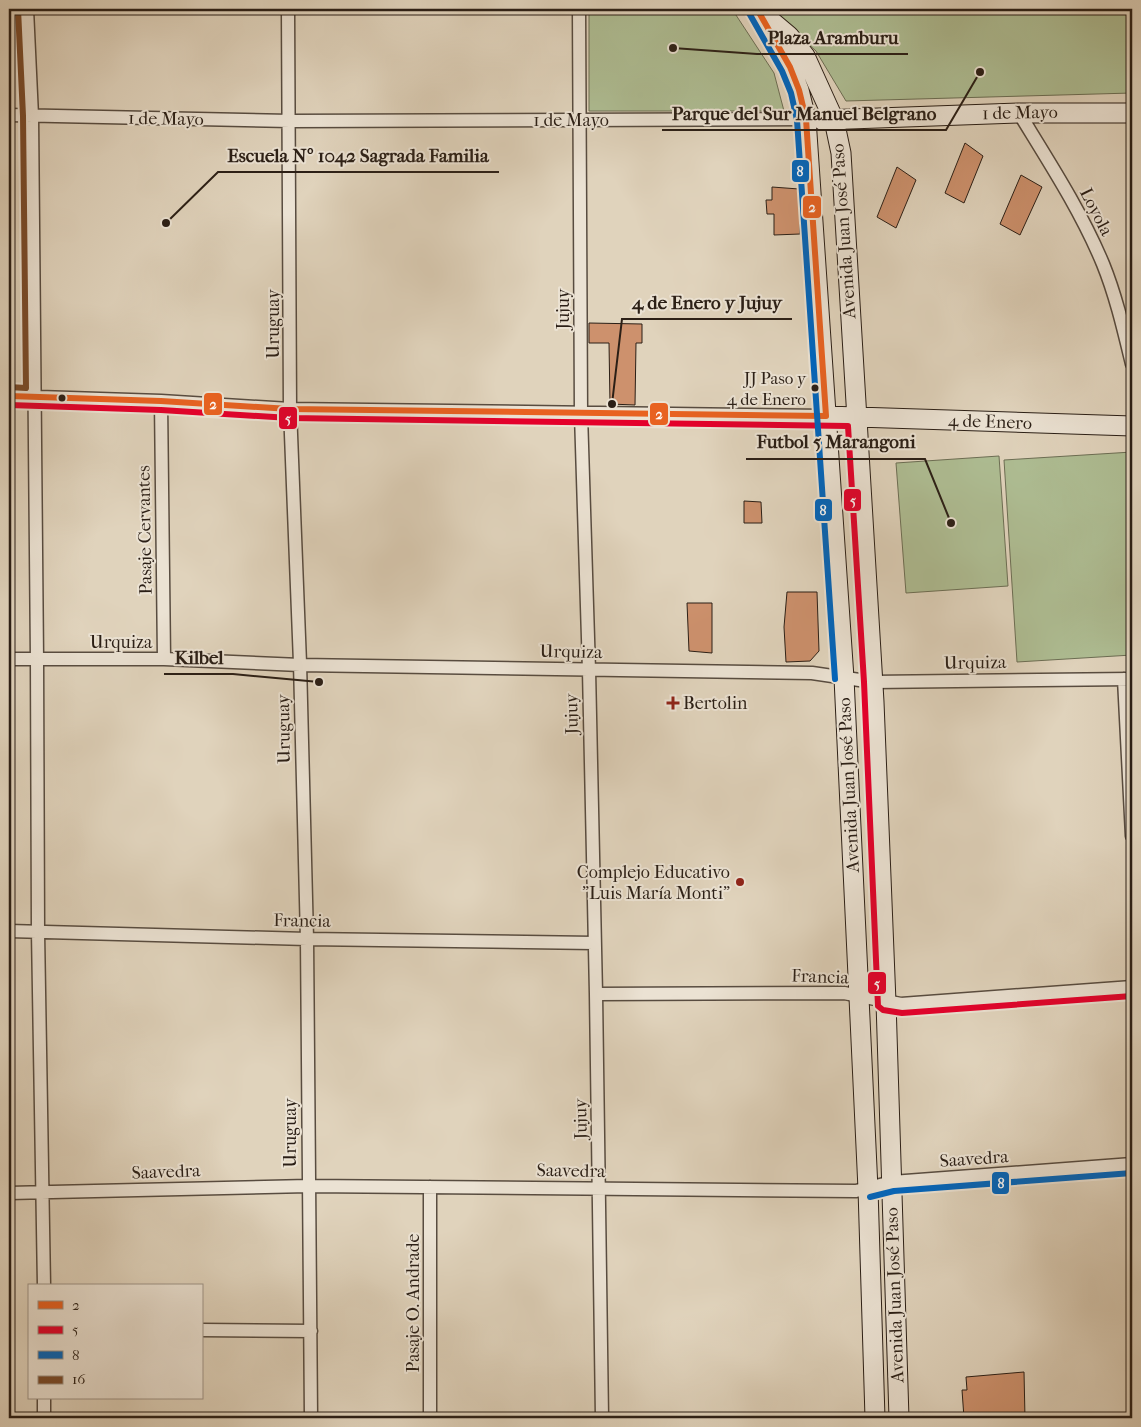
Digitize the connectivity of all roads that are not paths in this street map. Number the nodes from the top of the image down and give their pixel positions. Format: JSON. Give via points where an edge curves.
{"nodes":[{"id":1,"x":27,"y":9,"type":"edge"},
{"id":2,"x":288,"y":9,"type":"edge"},
{"id":3,"x":579,"y":9,"type":"edge"},
{"id":4,"x":758,"y":9,"type":"edge"},
{"id":5,"x":1019,"y":113,"type":"junction"},
{"id":6,"x":1132,"y":114,"type":"edge"},
{"id":7,"x":9,"y":115,"type":"edge"},
{"id":8,"x":32,"y":116,"type":"junction"},
{"id":9,"x":806,"y":119,"type":"junction"},
{"id":10,"x":579,"y":120,"type":"junction"},
{"id":11,"x":834,"y":120,"type":"junction"},
{"id":12,"x":290,"y":121,"type":"junction"},
{"id":13,"x":1132,"y":364,"type":"edge"},
{"id":14,"x":9,"y":396,"type":"edge"},
{"id":15,"x":35,"y":396,"type":"junction"},
{"id":16,"x":162,"y":401,"type":"junction"},
{"id":17,"x":290,"y":409,"type":"junction"},
{"id":18,"x":581,"y":414,"type":"junction"},
{"id":19,"x":826,"y":416,"type":"junction"},
{"id":20,"x":856,"y":418,"type":"junction"},
{"id":21,"x":1132,"y":426,"type":"edge"},
{"id":22,"x":9,"y":659,"type":"edge"},
{"id":23,"x":164,"y":659,"type":"junction"},
{"id":24,"x":37,"y":660,"type":"junction"},
{"id":25,"x":300,"y":664,"type":"junction"},
{"id":26,"x":589,"y":670,"type":"junction"},
{"id":27,"x":844,"y":678,"type":"junction"},
{"id":28,"x":1128,"y":679,"type":"edge"},
{"id":29,"x":873,"y":682,"type":"junction"},
{"id":30,"x":1132,"y":836,"type":"edge"},
{"id":31,"x":9,"y":931,"type":"edge"},
{"id":32,"x":38,"y":932,"type":"junction"},
{"id":33,"x":306,"y":939,"type":"junction"},
{"id":34,"x":594,"y":943,"type":"junction"},
{"id":35,"x":1132,"y":988,"type":"edge"},
{"id":36,"x":596,"y":994,"type":"junction"},
{"id":37,"x":859,"y":996,"type":"junction"},
{"id":38,"x":886,"y":1002,"type":"junction"},
{"id":39,"x":1132,"y":1164,"type":"edge"},
{"id":40,"x":892,"y":1182,"type":"junction"},
{"id":41,"x":308,"y":1186,"type":"junction"},
{"id":42,"x":430,"y":1187,"type":"junction"},
{"id":43,"x":600,"y":1189,"type":"junction"},
{"id":44,"x":868,"y":1189,"type":"junction"},
{"id":45,"x":9,"y":1193,"type":"edge"},
{"id":46,"x":44,"y":1193,"type":"junction"},
{"id":47,"x":44,"y":1284,"type":"edge"},
{"id":48,"x":202,"y":1330,"type":"edge"},
{"id":49,"x":311,"y":1331,"type":"junction"},
{"id":50,"x":44,"y":1400,"type":"edge"},
{"id":51,"x":44,"y":1418,"type":"edge"},
{"id":52,"x":311,"y":1418,"type":"edge"},
{"id":53,"x":430,"y":1418,"type":"edge"},
{"id":54,"x":602,"y":1418,"type":"edge"},
{"id":55,"x":875,"y":1418,"type":"edge"},
{"id":56,"x":899,"y":1418,"type":"edge"}],
"edges":[{"from":1,"to":8,"type":"street"},
{"from":2,"to":12,"type":"street","name":"Uruguay"},
{"from":3,"to":10,"type":"street","name":"Jujuy"},
{"from":4,"to":9,"type":"main road","name":"Avenida Juan José Paso","via":[[790,67]]},
{"from":4,"to":11,"type":"main road","name":"Avenida Juan José Paso","via":[[789,36],[805,56]]},
{"from":5,"to":6,"type":"main road","name":"1 de Mayo"},
{"from":5,"to":11,"type":"main road","name":"1 de Mayo"},
{"from":5,"to":13,"type":"street","name":"Loyola","via":[[1074,204],[1103,265]]},
{"from":7,"to":8,"type":"street","name":"1 de Mayo"},
{"from":8,"to":12,"type":"street","name":"1 de Mayo"},
{"from":8,"to":15,"type":"street"},
{"from":9,"to":10,"type":"street","name":"1 de Mayo"},
{"from":9,"to":11,"type":"main road","name":"1 de Mayo"},
{"from":9,"to":19,"type":"main road","name":"Avenida Juan José Paso"},
{"from":10,"to":12,"type":"street","name":"1 de Mayo"},
{"from":10,"to":18,"type":"street","name":"Jujuy"},
{"from":11,"to":20,"type":"main road","name":"Avenida Juan José Paso","via":[[840,153]]},
{"from":12,"to":17,"type":"street","name":"Uruguay"},
{"from":14,"to":15,"type":"street","name":"4 de Enero"},
{"from":15,"to":16,"type":"street","name":"4 de Enero"},
{"from":15,"to":24,"type":"street"},
{"from":16,"to":17,"type":"street","name":"4 de Enero"},
{"from":16,"to":23,"type":"street","name":"Pasaje Cervantes"},
{"from":17,"to":18,"type":"street","name":"4 de Enero"},
{"from":17,"to":25,"type":"street","name":"Uruguay"},
{"from":18,"to":19,"type":"street","name":"4 de Enero"},
{"from":18,"to":26,"type":"street","name":"Jujuy"},
{"from":19,"to":20,"type":"main road","name":"4 de Enero"},
{"from":19,"to":27,"type":"main road","name":"Avenida Juan José Paso"},
{"from":20,"to":21,"type":"main road","name":"4 de Enero"},
{"from":20,"to":29,"type":"main road","name":"Avenida Juan José Paso"},
{"from":22,"to":24,"type":"street","name":"Urquiza"},
{"from":23,"to":24,"type":"street","name":"Urquiza"},
{"from":23,"to":25,"type":"street","name":"Urquiza"},
{"from":24,"to":32,"type":"street"},
{"from":25,"to":26,"type":"street","name":"Urquiza"},
{"from":25,"to":33,"type":"street","name":"Uruguay"},
{"from":26,"to":27,"type":"street","name":"Urquiza","via":[[812,673]]},
{"from":26,"to":34,"type":"street","name":"Jujuy"},
{"from":27,"to":29,"type":"street","name":"Urquiza"},
{"from":27,"to":37,"type":"main road","name":"Avenida Juan José Paso"},
{"from":28,"to":29,"type":"street","name":"Urquiza"},
{"from":28,"to":30,"type":"street"},
{"from":29,"to":38,"type":"main road","name":"Avenida Juan José Paso"},
{"from":31,"to":32,"type":"street","name":"Francia"},
{"from":32,"to":33,"type":"street","name":"Francia"},
{"from":32,"to":46,"type":"street"},
{"from":33,"to":34,"type":"street","name":"Francia"},
{"from":33,"to":41,"type":"street","name":"Uruguay"},
{"from":34,"to":36,"type":"street","name":"Jujuy"},
{"from":35,"to":38,"type":"street","name":"Francia","via":[[901,1004]]},
{"from":36,"to":37,"type":"street","name":"Francia","via":[[844,993]]},
{"from":36,"to":43,"type":"street","name":"Jujuy"},
{"from":37,"to":38,"type":"street","name":"Francia"},
{"from":37,"to":44,"type":"main road","name":"Avenida Juan José Paso"},
{"from":38,"to":40,"type":"main road","name":"Avenida Juan José Paso"},
{"from":39,"to":40,"type":"street","name":"Saavedra"},
{"from":40,"to":44,"type":"street","name":"Saavedra"},
{"from":40,"to":56,"type":"main road","name":"Avenida Juan José Paso"},
{"from":41,"to":42,"type":"street","name":"Saavedra"},
{"from":41,"to":46,"type":"street","name":"Saavedra"},
{"from":41,"to":49,"type":"street","name":"Uruguay"},
{"from":42,"to":43,"type":"street","name":"Saavedra"},
{"from":42,"to":53,"type":"street","name":"Pasaje O. Andrade"},
{"from":43,"to":44,"type":"street","name":"Saavedra"},
{"from":43,"to":54,"type":"street","name":"Jujuy"},
{"from":44,"to":55,"type":"main road","name":"Avenida Juan José Paso"},
{"from":45,"to":46,"type":"street","name":"Saavedra"},
{"from":46,"to":47,"type":"street"},
{"from":48,"to":49,"type":"street"},
{"from":49,"to":52,"type":"street","name":"Uruguay"},
{"from":50,"to":51,"type":"street"}]}
